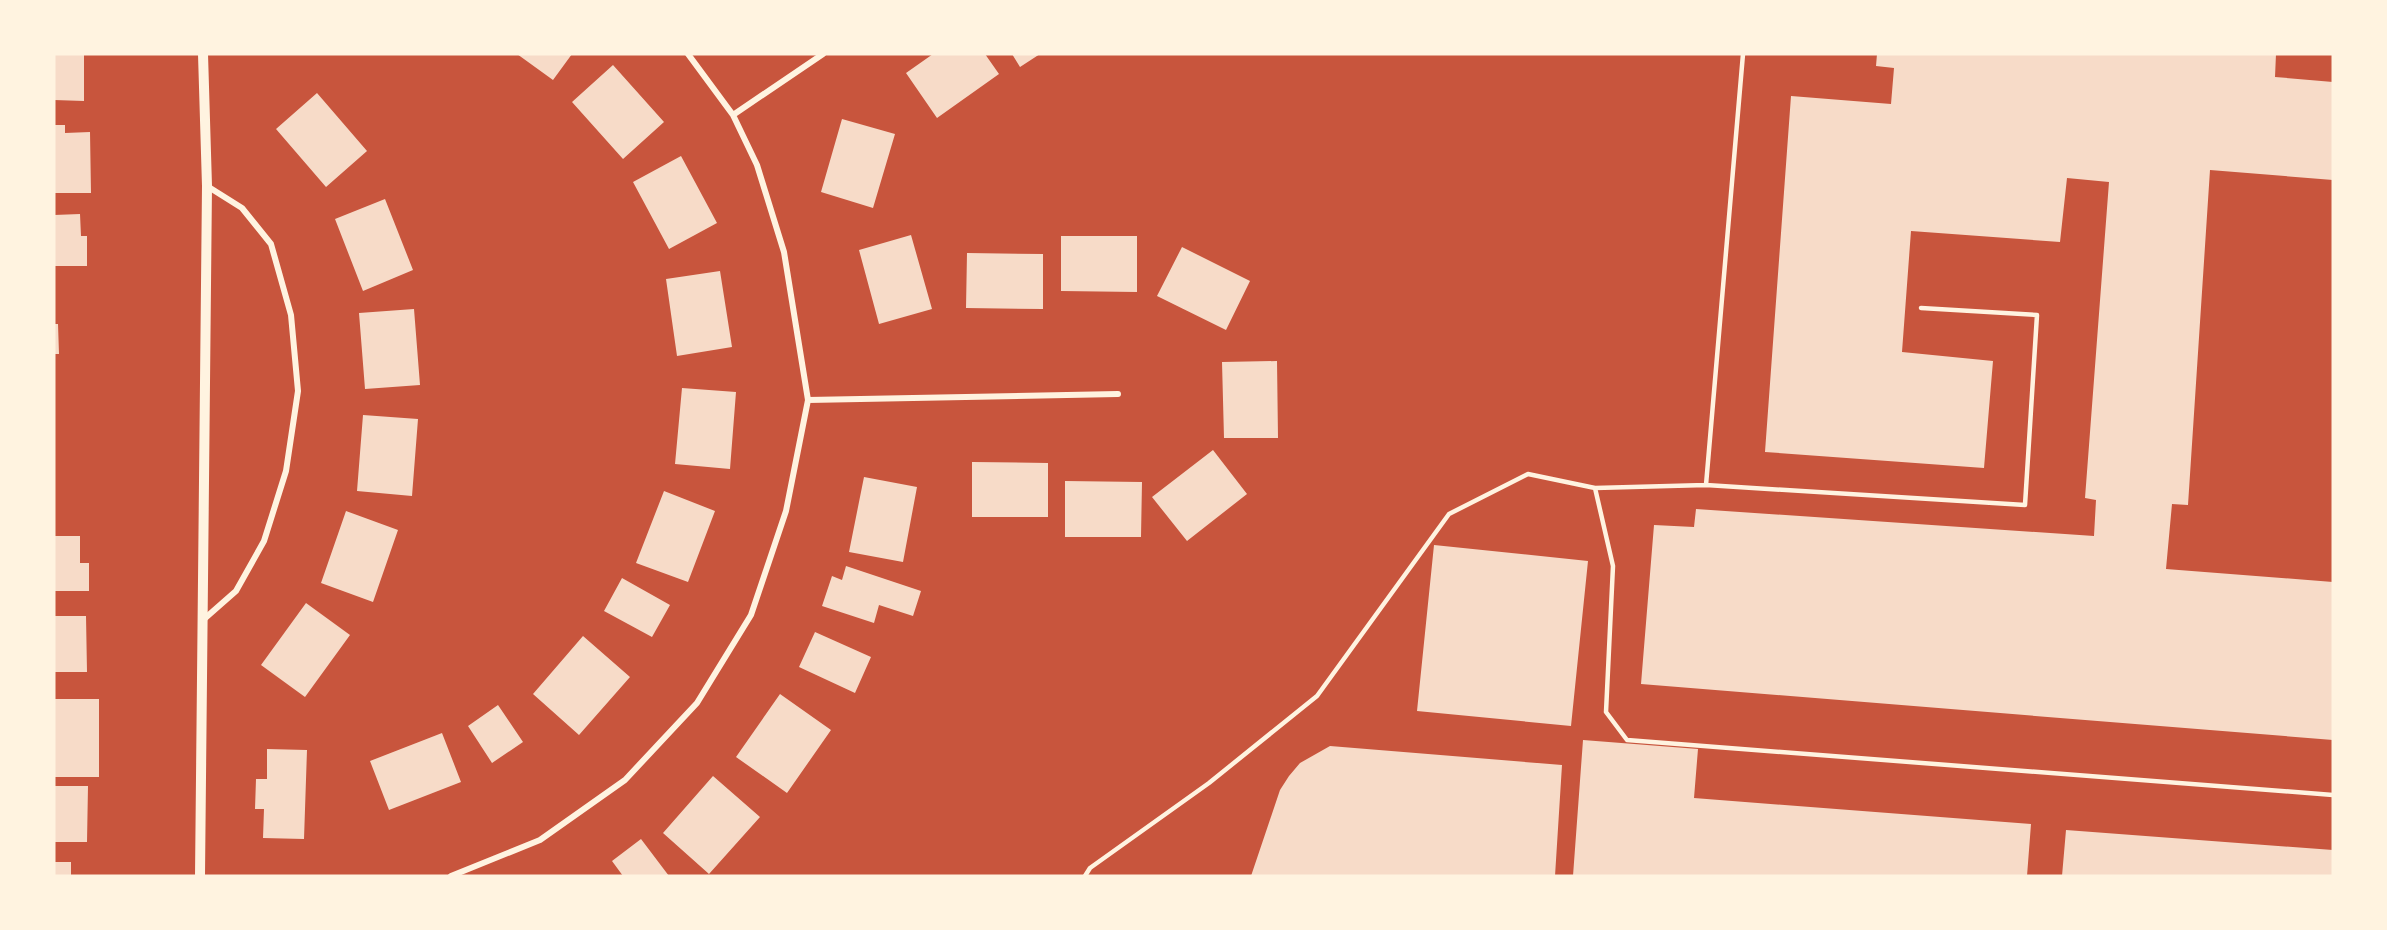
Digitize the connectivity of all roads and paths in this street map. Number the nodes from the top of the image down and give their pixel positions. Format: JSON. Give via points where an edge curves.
{"nodes":[{"id":1,"x":203,"y":54,"type":"edge"},
{"id":2,"x":688,"y":54,"type":"edge"},
{"id":3,"x":823,"y":54,"type":"edge"},
{"id":4,"x":1743,"y":54,"type":"edge"},
{"id":5,"x":733,"y":115,"type":"junction"},
{"id":6,"x":207,"y":186,"type":"junction"},
{"id":7,"x":1921,"y":308,"type":"dead end"},
{"id":8,"x":1118,"y":394,"type":"dead end"},
{"id":9,"x":808,"y":400,"type":"junction"},
{"id":10,"x":1706,"y":485,"type":"junction"},
{"id":11,"x":1595,"y":488,"type":"junction"},
{"id":12,"x":202,"y":621,"type":"junction"},
{"id":13,"x":2333,"y":795,"type":"edge"},
{"id":14,"x":200,"y":876,"type":"edge"},
{"id":15,"x":451,"y":876,"type":"edge"},
{"id":16,"x":1085,"y":876,"type":"edge"}],
"edges":[{"from":1,"to":6,"type":"street"},
{"from":2,"to":5,"type":"street"},
{"from":3,"to":5,"type":"street"},
{"from":4,"to":10,"type":"lane"},
{"from":5,"to":9,"type":"street","via":[[757,165],[783,252]]},
{"from":6,"to":12,"type":"street"},
{"from":6,"to":12,"type":"street","via":[[242,208],[271,244],[291,315],[298,391],[286,471],[264,541],[236,591]]},
{"from":7,"to":10,"type":"lane","via":[[2037,315],[2025,505]]},
{"from":8,"to":9,"type":"street"},
{"from":9,"to":15,"type":"street","via":[[786,511],[751,615],[698,703],[625,780],[540,840]]},
{"from":10,"to":11,"type":"lane"},
{"from":11,"to":13,"type":"lane","via":[[1613,566],[1606,712],[1627,740]]},
{"from":11,"to":16,"type":"lane","via":[[1528,474],[1449,514],[1317,696],[1209,783],[1090,868]]},
{"from":12,"to":14,"type":"street"}]}
